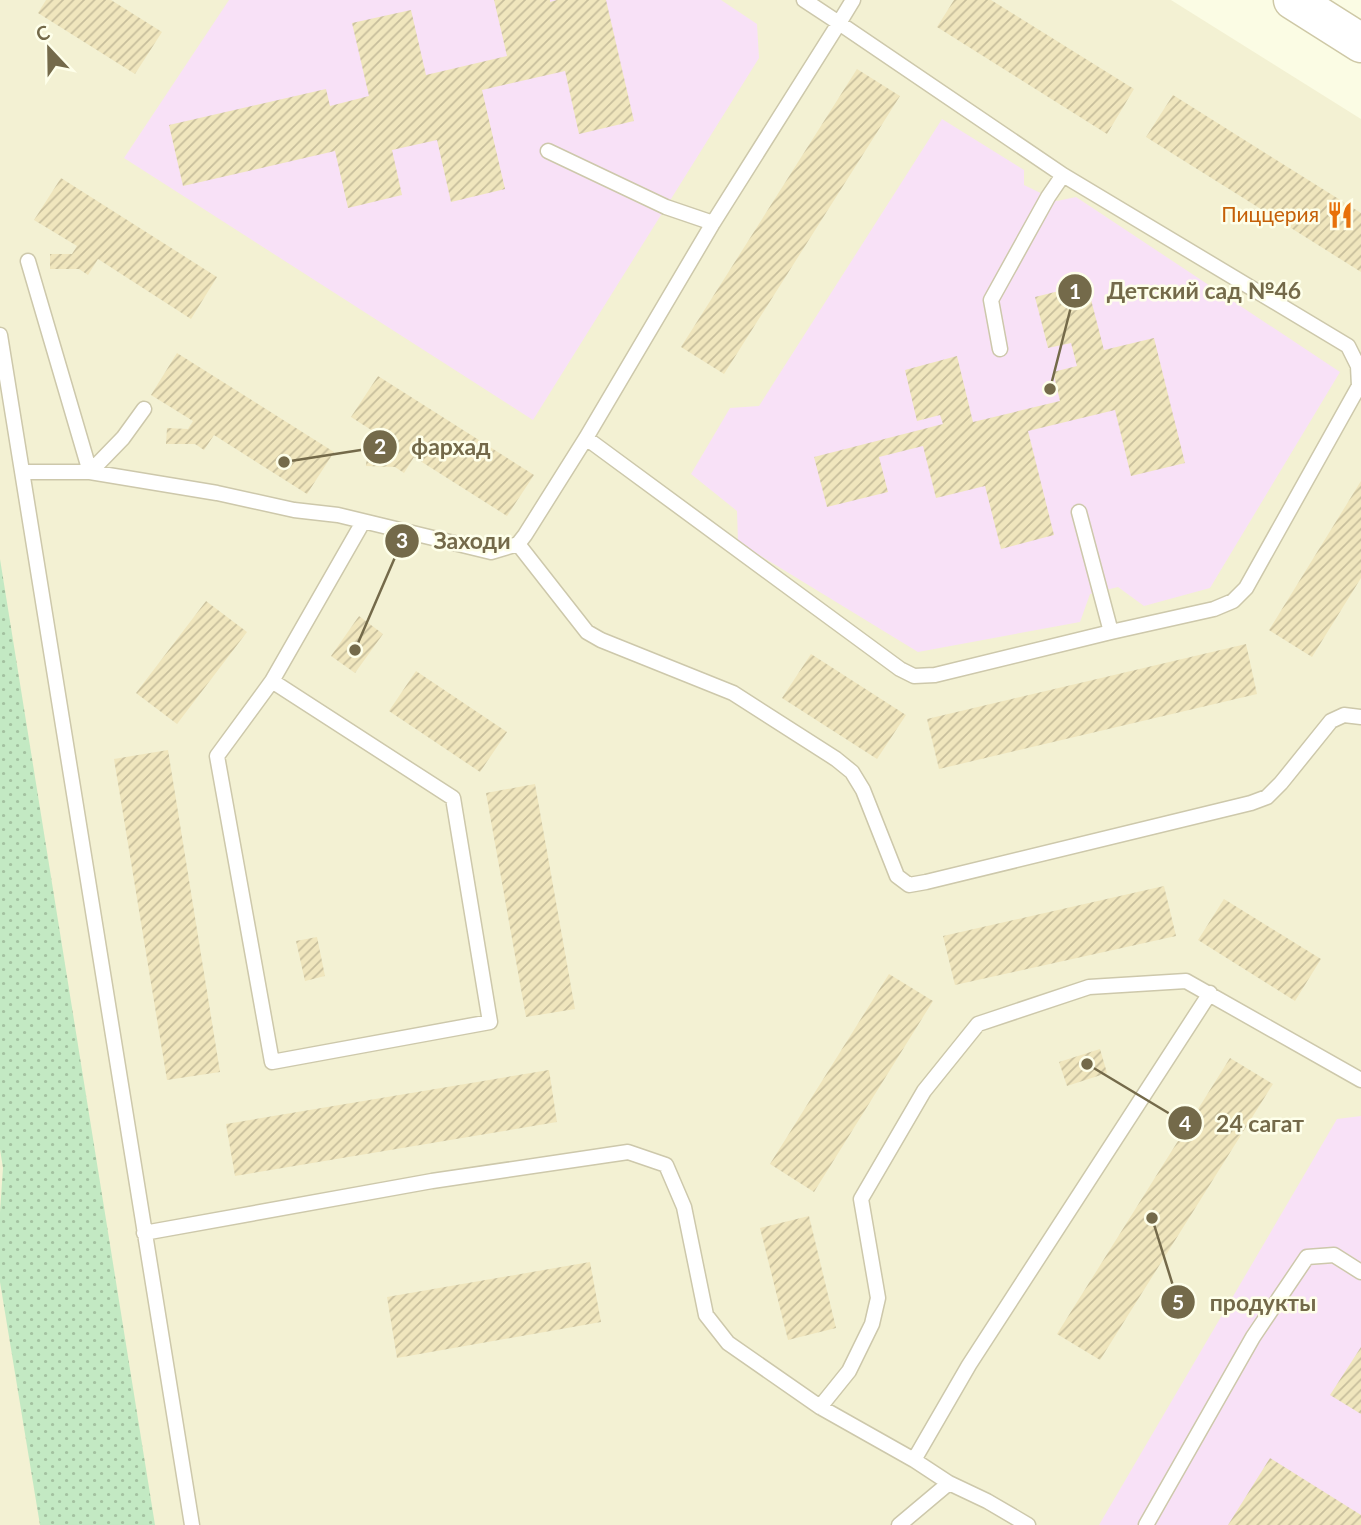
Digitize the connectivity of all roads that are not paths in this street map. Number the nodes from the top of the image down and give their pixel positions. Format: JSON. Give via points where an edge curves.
{"nodes":[{"id":1,"x":804,"y":0,"type":"edge"},
{"id":2,"x":853,"y":0,"type":"edge"},
{"id":3,"x":1293,"y":0,"type":"edge"},
{"id":4,"x":839,"y":23,"type":"junction"},
{"id":5,"x":1361,"y":43,"type":"edge"},
{"id":6,"x":548,"y":151,"type":"dead end"},
{"id":7,"x":1063,"y":175,"type":"junction"},
{"id":8,"x":713,"y":223,"type":"junction"},
{"id":9,"x":28,"y":261,"type":"dead end"},
{"id":10,"x":0,"y":335,"type":"edge"},
{"id":11,"x":1000,"y":349,"type":"dead end"},
{"id":12,"x":145,"y":410,"type":"dead end"},
{"id":13,"x":586,"y":438,"type":"junction"},
{"id":14,"x":22,"y":472,"type":"junction"},
{"id":15,"x":90,"y":472,"type":"junction"},
{"id":16,"x":1079,"y":512,"type":"dead end"},
{"id":17,"x":363,"y":522,"type":"junction"},
{"id":18,"x":518,"y":544,"type":"junction"},
{"id":19,"x":1111,"y":632,"type":"junction"},
{"id":20,"x":272,"y":681,"type":"junction"},
{"id":21,"x":1361,"y":717,"type":"edge"},
{"id":22,"x":1210,"y":993,"type":"junction"},
{"id":23,"x":1361,"y":1061,"type":"edge"},
{"id":24,"x":1355,"y":1076,"type":"edge"},
{"id":25,"x":144,"y":1233,"type":"junction"},
{"id":26,"x":1361,"y":1272,"type":"edge"},
{"id":27,"x":820,"y":1407,"type":"junction"},
{"id":28,"x":914,"y":1460,"type":"junction"},
{"id":29,"x":949,"y":1483,"type":"junction"},
{"id":30,"x":192,"y":1525,"type":"edge"},
{"id":31,"x":899,"y":1525,"type":"edge"},
{"id":32,"x":1028,"y":1525,"type":"edge"},
{"id":33,"x":1146,"y":1525,"type":"edge"}],
"edges":[{"from":1,"to":4,"type":"lane"},
{"from":2,"to":4,"type":"lane"},
{"from":3,"to":5,"type":"street"},
{"from":4,"to":7,"type":"lane"},
{"from":4,"to":8,"type":"lane"},
{"from":6,"to":8,"type":"lane","via":[[666,208]]},
{"from":7,"to":11,"type":"lane","via":[[991,300]]},
{"from":7,"to":19,"type":"lane","via":[[1348,346],[1358,366],[1359,386],[1246,588],[1233,601],[1214,609]]},
{"from":8,"to":13,"type":"lane"},
{"from":9,"to":15,"type":"lane"},
{"from":10,"to":14,"type":"lane"},
{"from":12,"to":15,"type":"lane"},
{"from":13,"to":18,"type":"lane"},
{"from":13,"to":19,"type":"lane","via":[[914,676],[935,675]]},
{"from":14,"to":15,"type":"lane"},
{"from":14,"to":25,"type":"lane"},
{"from":15,"to":17,"type":"lane"},
{"from":16,"to":19,"type":"lane"},
{"from":17,"to":18,"type":"lane","via":[[491,552]]},
{"from":17,"to":20,"type":"lane"},
{"from":18,"to":21,"type":"lane","via":[[587,632],[733,693],[852,772],[897,876],[909,885],[1259,800],[1281,783],[1331,720],[1344,715]]},
{"from":20,"to":20,"type":"lane","via":[[217,756],[272,1062],[490,1022],[453,798]]},
{"from":22,"to":24,"type":"lane"},
{"from":22,"to":27,"type":"lane","via":[[1186,981],[1089,987],[978,1024],[924,1091],[861,1199],[878,1298],[873,1324],[849,1371]]},
{"from":22,"to":28,"type":"lane","via":[[969,1365]]},
{"from":23,"to":24,"type":"lane"},
{"from":25,"to":27,"type":"lane","via":[[432,1181],[628,1152],[666,1165],[684,1208],[706,1315],[728,1342]]},
{"from":25,"to":30,"type":"lane"},
{"from":26,"to":33,"type":"lane","via":[[1334,1255],[1307,1257],[1253,1337]]},
{"from":27,"to":28,"type":"lane"},
{"from":28,"to":29,"type":"lane"},
{"from":29,"to":31,"type":"lane"},
{"from":29,"to":32,"type":"lane"}]}
